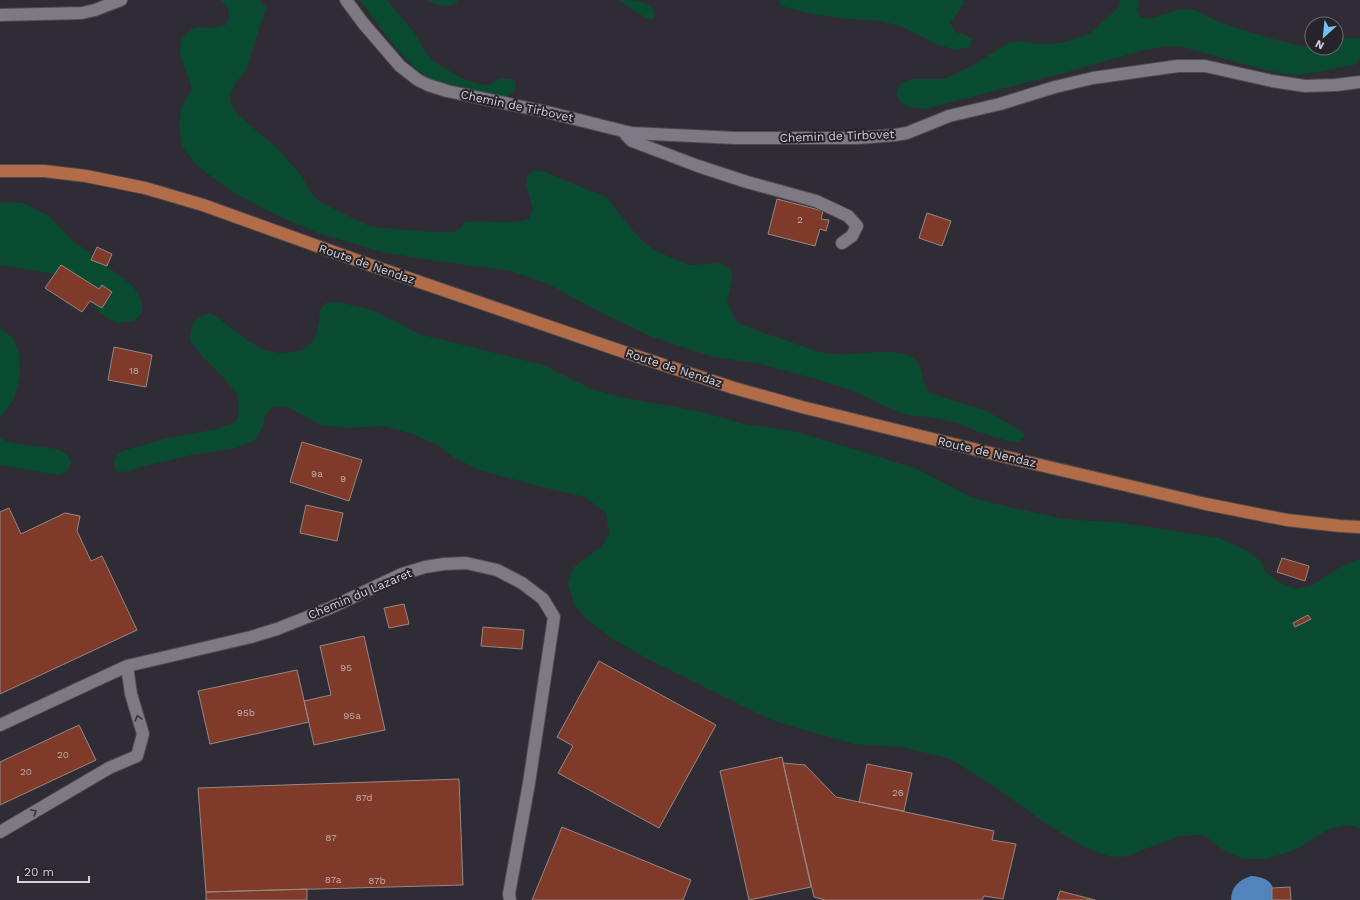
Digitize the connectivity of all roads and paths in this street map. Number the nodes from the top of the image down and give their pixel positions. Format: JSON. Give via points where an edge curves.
{"nodes":[{"id":1,"x":121,"y":0,"type":"edge"},
{"id":2,"x":346,"y":0,"type":"edge"},
{"id":3,"x":0,"y":15,"type":"edge"},
{"id":4,"x":1360,"y":82,"type":"edge"},
{"id":5,"x":626,"y":132,"type":"junction"},
{"id":6,"x":0,"y":171,"type":"edge"},
{"id":7,"x":842,"y":243,"type":"dead end"},
{"id":8,"x":1360,"y":527,"type":"edge"},
{"id":9,"x":127,"y":666,"type":"junction"},
{"id":10,"x":0,"y":725,"type":"edge"},
{"id":11,"x":0,"y":832,"type":"edge"},
{"id":12,"x":510,"y":900,"type":"edge"}],
"edges":[{"from":1,"to":3,"type":"street","via":[[82,13]]},
{"from":2,"to":5,"type":"street","name":"Chemin de Tirbovet","via":[[400,66],[428,85]]},
{"from":4,"to":5,"type":"street","name":"Chemin de Tirbovet","via":[[1305,86],[1205,66],[1178,66],[1093,78],[1055,87],[949,116],[907,133],[895,135],[858,138],[734,138]]},
{"from":5,"to":7,"type":"street","via":[[626,136],[632,141],[698,166],[816,201],[839,211],[857,226],[852,236]]},
{"from":6,"to":8,"type":"main road","name":"Route de Nendaz","via":[[44,171],[86,176],[167,194],[621,351],[802,407],[1206,504],[1286,520]]},
{"from":9,"to":10,"type":"street","name":"Chemin du Lazaret"},
{"from":11,"to":9,"type":"street","one_way":true,"via":[[109,768],[137,756],[143,734],[131,694]]},
{"from":9,"to":12,"type":"street","name":"Chemin du Lazaret","via":[[277,629],[330,608],[402,574],[425,567],[466,563],[497,570],[522,583],[543,600],[554,617]]}]}
